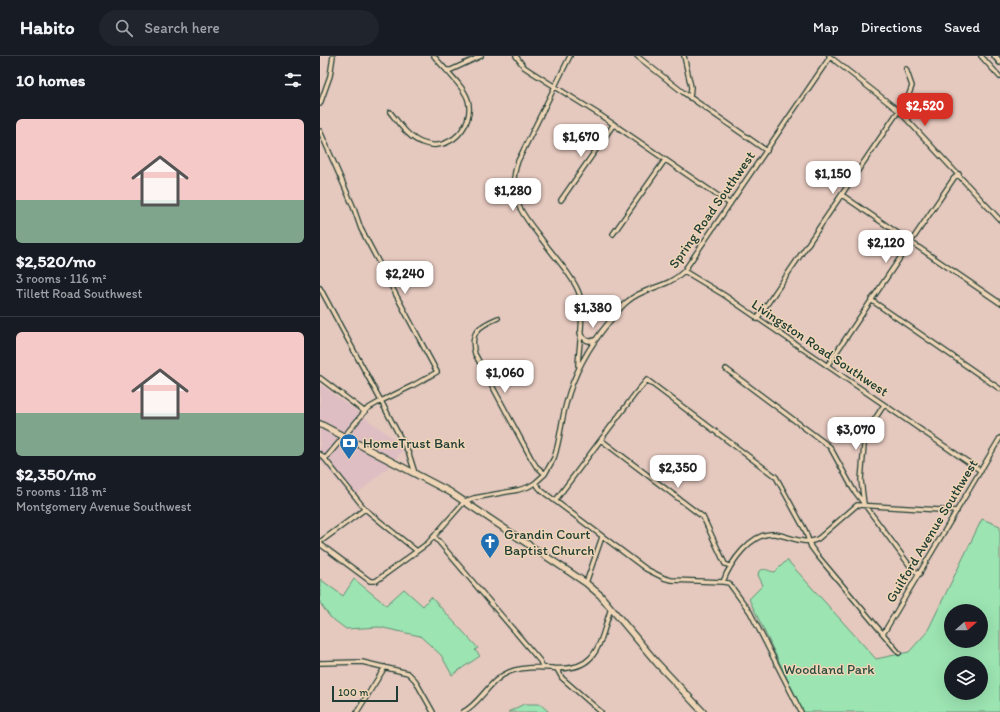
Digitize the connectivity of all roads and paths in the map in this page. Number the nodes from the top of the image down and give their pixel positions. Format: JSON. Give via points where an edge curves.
{"nodes":[{"id":1,"x":333,"y":56,"type":"edge"},
{"id":2,"x":434,"y":56,"type":"edge"},
{"id":3,"x":481,"y":56,"type":"edge"},
{"id":4,"x":516,"y":56,"type":"edge"},
{"id":5,"x":570,"y":56,"type":"edge"},
{"id":6,"x":637,"y":56,"type":"edge"},
{"id":7,"x":684,"y":56,"type":"edge"},
{"id":8,"x":829,"y":56,"type":"edge"},
{"id":9,"x":981,"y":56,"type":"edge"},
{"id":10,"x":995,"y":56,"type":"edge"},
{"id":11,"x":1000,"y":62,"type":"edge"},
{"id":12,"x":906,"y":69,"type":"dead end"},
{"id":13,"x":447,"y":70,"type":"junction"},
{"id":14,"x":1000,"y":77,"type":"edge"},
{"id":15,"x":556,"y":86,"type":"junction"},
{"id":16,"x":690,"y":98,"type":"junction"},
{"id":17,"x":320,"y":104,"type":"edge"},
{"id":18,"x":899,"y":111,"type":"junction"},
{"id":19,"x":390,"y":112,"type":"dead end"},
{"id":20,"x":614,"y":124,"type":"junction"},
{"id":21,"x":320,"y":131,"type":"edge"},
{"id":22,"x":767,"y":151,"type":"junction"},
{"id":23,"x":665,"y":160,"type":"junction"},
{"id":24,"x":959,"y":174,"type":"junction"},
{"id":25,"x":842,"y":195,"type":"junction"},
{"id":26,"x":561,"y":200,"type":"dead end"},
{"id":27,"x":730,"y":204,"type":"junction"},
{"id":28,"x":1000,"y":220,"type":"edge"},
{"id":29,"x":613,"y":234,"type":"dead end"},
{"id":30,"x":911,"y":242,"type":"junction"},
{"id":31,"x":684,"y":271,"type":"junction"},
{"id":32,"x":320,"y":288,"type":"edge"},
{"id":33,"x":871,"y":300,"type":"junction"},
{"id":34,"x":1000,"y":303,"type":"edge"},
{"id":35,"x":498,"y":318,"type":"dead end"},
{"id":36,"x":757,"y":319,"type":"junction"},
{"id":37,"x":580,"y":332,"type":"junction"},
{"id":38,"x":595,"y":339,"type":"junction"},
{"id":39,"x":827,"y":366,"type":"junction"},
{"id":40,"x":578,"y":368,"type":"junction"},
{"id":41,"x":726,"y":369,"type":"dead end"},
{"id":42,"x":320,"y":378,"type":"edge"},
{"id":43,"x":1000,"y":389,"type":"edge"},
{"id":44,"x":381,"y":401,"type":"junction"},
{"id":45,"x":884,"y":405,"type":"junction"},
{"id":46,"x":365,"y":412,"type":"junction"},
{"id":47,"x":320,"y":424,"type":"edge"},
{"id":48,"x":344,"y":436,"type":"junction"},
{"id":49,"x":1000,"y":438,"type":"edge"},
{"id":50,"x":601,"y":440,"type":"junction"},
{"id":51,"x":320,"y":454,"type":"edge"},
{"id":52,"x":325,"y":458,"type":"junction"},
{"id":53,"x":981,"y":471,"type":"junction"},
{"id":54,"x":415,"y":473,"type":"junction"},
{"id":55,"x":545,"y":474,"type":"junction"},
{"id":56,"x":535,"y":483,"type":"junction"},
{"id":57,"x":555,"y":500,"type":"junction"},
{"id":58,"x":465,"y":501,"type":"junction"},
{"id":59,"x":864,"y":505,"type":"junction"},
{"id":60,"x":365,"y":509,"type":"junction"},
{"id":61,"x":957,"y":511,"type":"junction"},
{"id":62,"x":434,"y":536,"type":"junction"},
{"id":63,"x":602,"y":537,"type":"junction"},
{"id":64,"x":809,"y":541,"type":"junction"},
{"id":65,"x":320,"y":543,"type":"edge"},
{"id":66,"x":417,"y":550,"type":"junction"},
{"id":67,"x":730,"y":566,"type":"junction"},
{"id":68,"x":920,"y":574,"type":"junction"},
{"id":69,"x":723,"y":582,"type":"junction"},
{"id":70,"x":586,"y":583,"type":"junction"},
{"id":71,"x":611,"y":608,"type":"junction"},
{"id":72,"x":883,"y":634,"type":"junction"},
{"id":73,"x":899,"y":653,"type":"dead end"},
{"id":74,"x":320,"y":663,"type":"edge"},
{"id":75,"x":385,"y":667,"type":"junction"},
{"id":76,"x":544,"y":668,"type":"junction"},
{"id":77,"x":557,"y":669,"type":"junction"},
{"id":78,"x":357,"y":712,"type":"edge"},
{"id":79,"x":433,"y":712,"type":"edge"},
{"id":80,"x":463,"y":712,"type":"edge"},
{"id":81,"x":601,"y":712,"type":"edge"},
{"id":82,"x":703,"y":712,"type":"edge"},
{"id":83,"x":801,"y":712,"type":"edge"}],
"edges":[{"from":1,"to":17,"type":"street","via":[[330,76]]},
{"from":2,"to":13,"type":"street"},
{"from":3,"to":13,"type":"street"},
{"from":4,"to":15,"type":"street","via":[[524,67]]},
{"from":5,"to":15,"type":"street"},
{"from":6,"to":16,"type":"street"},
{"from":7,"to":16,"type":"street","via":[[691,87]]},
{"from":8,"to":18,"type":"street"},
{"from":8,"to":22,"type":"street","name":"Spring Road Southwest"},
{"from":9,"to":14,"type":"street"},
{"from":10,"to":11,"type":"street"},
{"from":12,"to":18,"type":"street","via":[[911,90]]},
{"from":13,"to":19,"type":"street","via":[[466,95],[469,105],[466,124],[451,141],[440,145],[419,142],[408,134]]},
{"from":15,"to":20,"type":"street"},
{"from":15,"to":37,"type":"street","via":[[518,161],[513,185],[522,213],[577,288],[581,307]]},
{"from":16,"to":22,"type":"street"},
{"from":18,"to":24,"type":"street"},
{"from":18,"to":25,"type":"street"},
{"from":20,"to":23,"type":"street"},
{"from":20,"to":26,"type":"street"},
{"from":21,"to":44,"type":"street","via":[[361,229],[437,370],[431,376]]},
{"from":22,"to":27,"type":"street","name":"Spring Road Southwest"},
{"from":23,"to":27,"type":"street"},
{"from":23,"to":29,"type":"street"},
{"from":24,"to":28,"type":"street"},
{"from":24,"to":30,"type":"street"},
{"from":25,"to":30,"type":"street"},
{"from":25,"to":36,"type":"street"},
{"from":27,"to":31,"type":"street","name":"Spring Road Southwest"},
{"from":30,"to":33,"type":"street"},
{"from":30,"to":34,"type":"street"},
{"from":31,"to":36,"type":"street","name":"Livingston Road Southwest"},
{"from":31,"to":38,"type":"street","name":"Spring Road Southwest","via":[[675,280],[629,300]]},
{"from":32,"to":44,"type":"street"},
{"from":33,"to":39,"type":"street"},
{"from":33,"to":43,"type":"street"},
{"from":35,"to":55,"type":"street","via":[[474,334],[472,342],[475,354],[531,458]]},
{"from":36,"to":39,"type":"street","name":"Livingston Road Southwest"},
{"from":37,"to":38,"type":"street","via":[[587,341]]},
{"from":37,"to":40,"type":"street"},
{"from":38,"to":40,"type":"street","name":"Spring Road Southwest"},
{"from":39,"to":45,"type":"street","name":"Livingston Road Southwest"},
{"from":40,"to":55,"type":"street","name":"Spring Road Southwest","via":[[570,387],[556,451]]},
{"from":41,"to":59,"type":"street","via":[[830,447]]},
{"from":42,"to":46,"type":"street"},
{"from":44,"to":46,"type":"street"},
{"from":44,"to":54,"type":"street","via":[[409,454]]},
{"from":45,"to":53,"type":"street","name":"Livingston Road Southwest"},
{"from":45,"to":59,"type":"street","via":[[865,434],[861,480]]},
{"from":46,"to":48,"type":"street"},
{"from":47,"to":48,"type":"main road"},
{"from":48,"to":52,"type":"street"},
{"from":48,"to":54,"type":"main road"},
{"from":49,"to":53,"type":"street","name":"Guilford Avenue Southwest"},
{"from":50,"to":57,"type":"street"},
{"from":50,"to":64,"type":"street","via":[[646,380],[776,477]]},
{"from":50,"to":67,"type":"street","via":[[703,517],[725,564]]},
{"from":51,"to":52,"type":"street"},
{"from":52,"to":60,"type":"street"},
{"from":53,"to":61,"type":"street","name":"Guilford Avenue Southwest"},
{"from":54,"to":58,"type":"main road"},
{"from":55,"to":56,"type":"street","name":"Spring Road Southwest"},
{"from":56,"to":57,"type":"street"},
{"from":56,"to":58,"type":"street","name":"Spring Road Southwest","via":[[518,490]]},
{"from":57,"to":63,"type":"street"},
{"from":58,"to":62,"type":"street"},
{"from":58,"to":70,"type":"main road"},
{"from":59,"to":61,"type":"street"},
{"from":59,"to":64,"type":"street","via":[[855,506],[819,538]]},
{"from":59,"to":68,"type":"street","via":[[913,570]]},
{"from":60,"to":65,"type":"street"},
{"from":60,"to":66,"type":"street"},
{"from":61,"to":68,"type":"street","name":"Guilford Avenue Southwest"},
{"from":62,"to":66,"type":"street","via":[[428,544]]},
{"from":62,"to":76,"type":"street"},
{"from":63,"to":69,"type":"street","via":[[640,565],[664,578]]},
{"from":63,"to":70,"type":"street"},
{"from":64,"to":67,"type":"street","via":[[778,534],[764,535],[749,545]]},
{"from":64,"to":72,"type":"street","via":[[821,560]]},
{"from":65,"to":66,"type":"street","via":[[370,581],[376,581]]},
{"from":67,"to":69,"type":"street"},
{"from":68,"to":72,"type":"street","name":"Guilford Avenue Southwest"},
{"from":69,"to":83,"type":"street","via":[[731,586],[750,612]]},
{"from":70,"to":71,"type":"main road"},
{"from":71,"to":77,"type":"street","via":[[592,658],[577,667]]},
{"from":71,"to":82,"type":"main road"},
{"from":72,"to":73,"type":"street"},
{"from":74,"to":75,"type":"street","via":[[358,662]]},
{"from":75,"to":78,"type":"street"},
{"from":75,"to":79,"type":"street","via":[[411,676]]},
{"from":76,"to":77,"type":"street"},
{"from":76,"to":80,"type":"street","via":[[528,668],[503,675]]},
{"from":77,"to":81,"type":"street","via":[[562,678]]}]}
